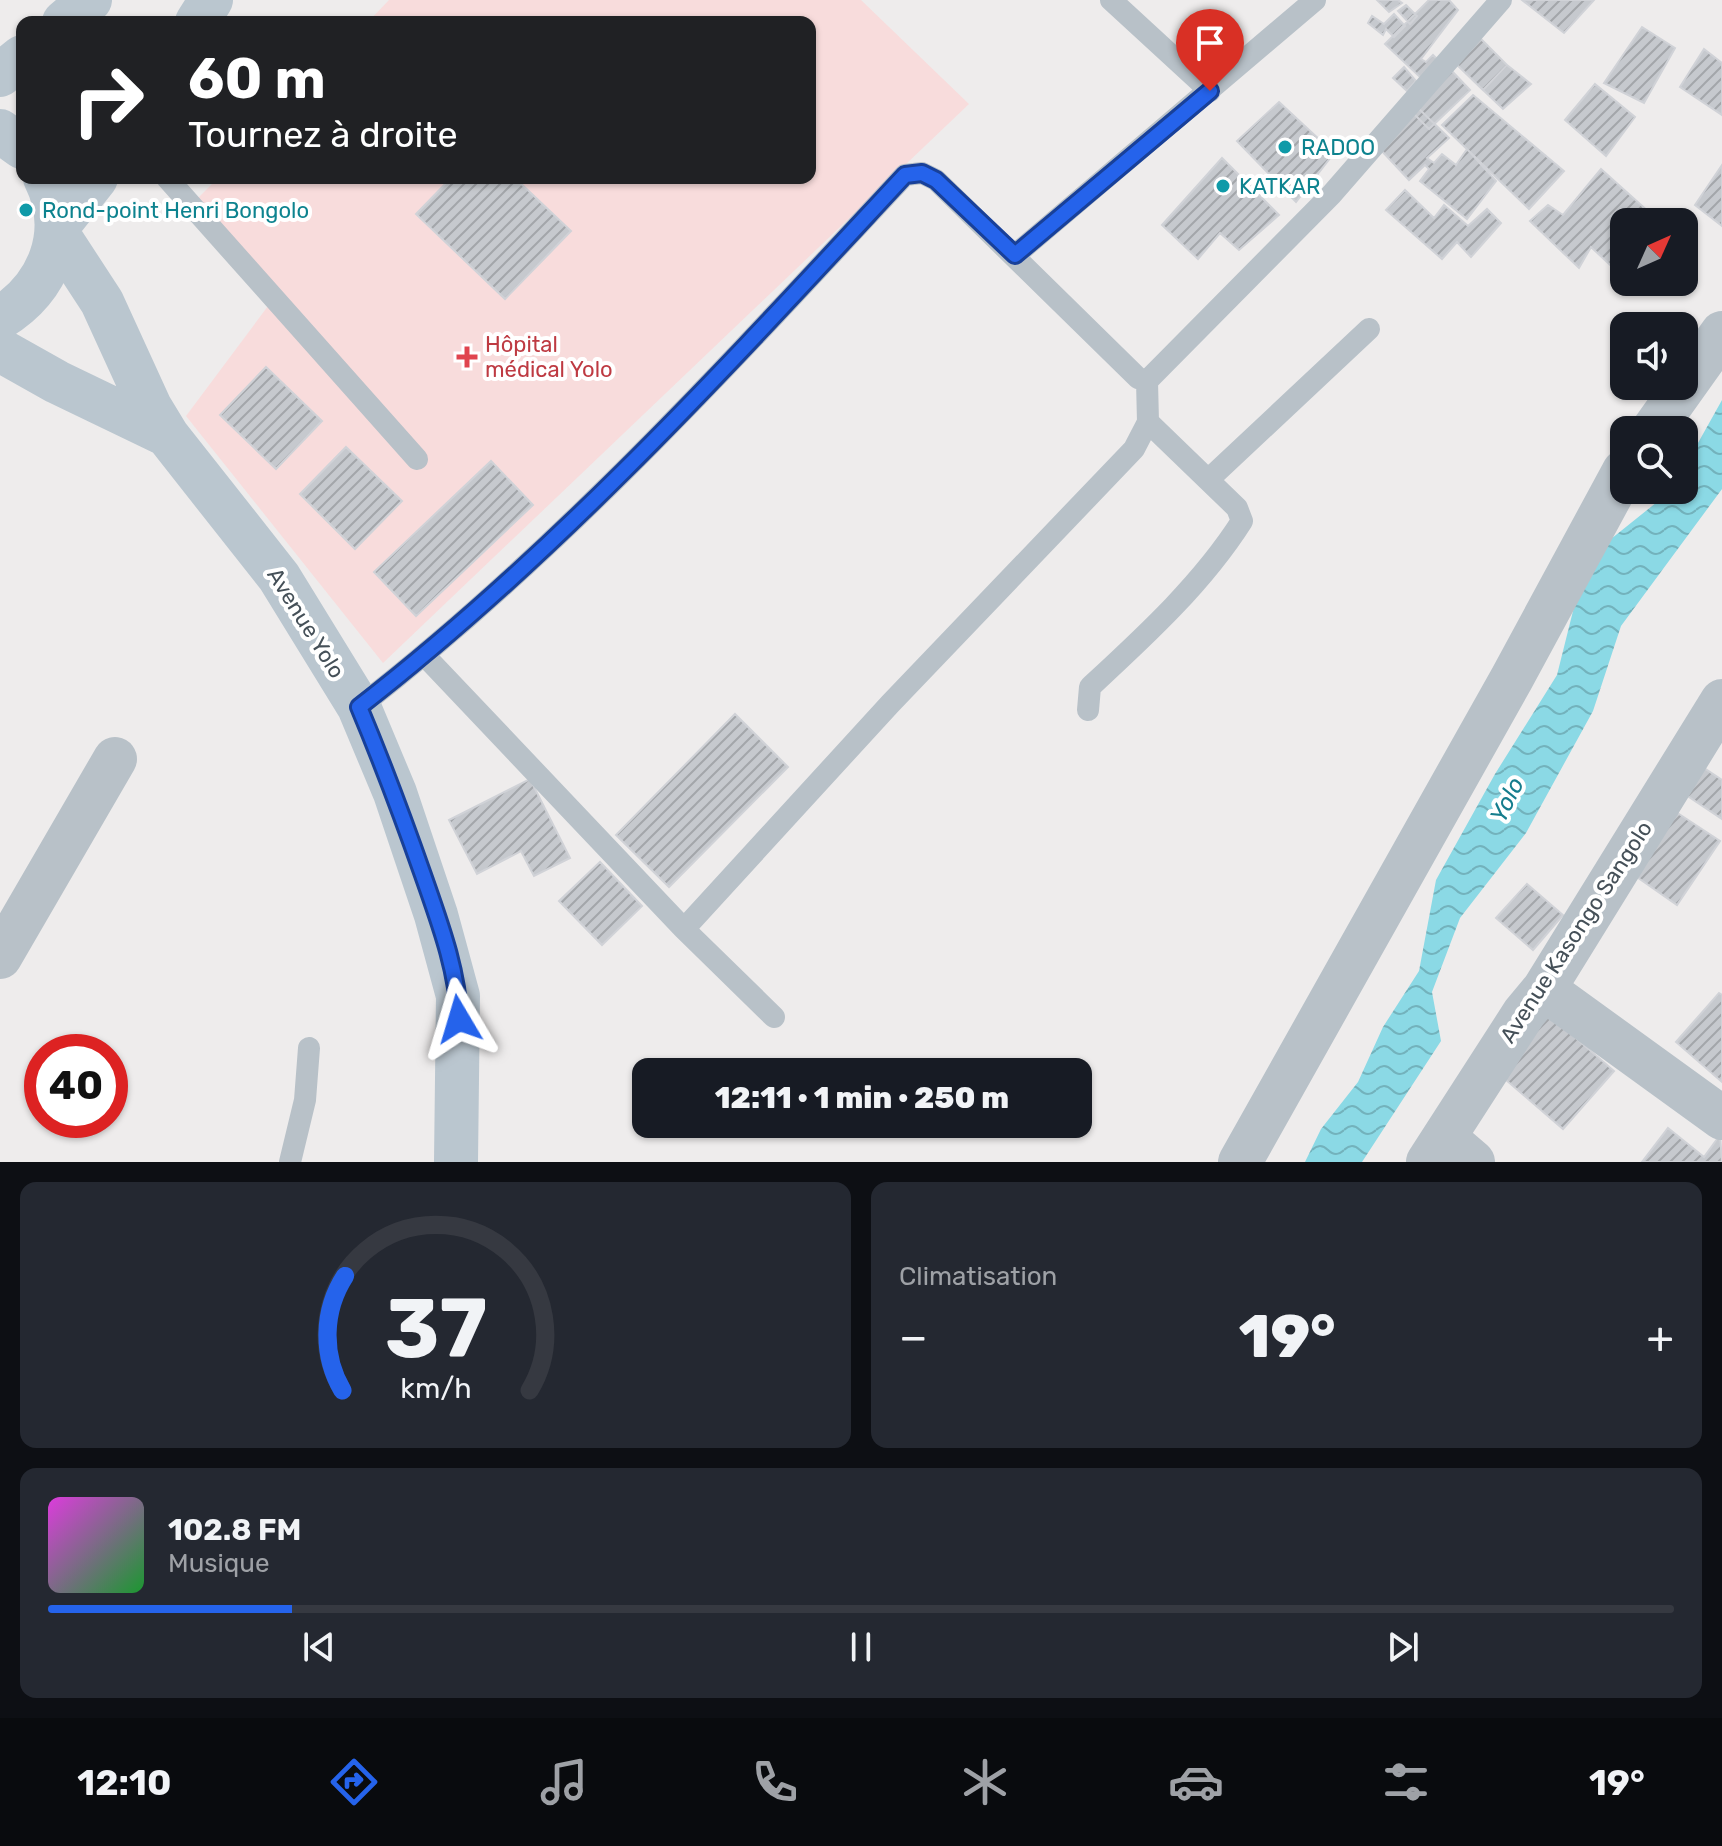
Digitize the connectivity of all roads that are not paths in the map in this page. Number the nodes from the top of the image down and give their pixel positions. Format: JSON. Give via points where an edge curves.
{"nodes":[{"id":1,"x":90,"y":0,"type":"edge"},
{"id":2,"x":1111,"y":0,"type":"edge"},
{"id":3,"x":1315,"y":0,"type":"edge"},
{"id":4,"x":1501,"y":0,"type":"edge"},
{"id":5,"x":71,"y":16,"type":"edge"},
{"id":6,"x":1210,"y":91,"type":"junction"},
{"id":7,"x":48,"y":184,"type":"edge"},
{"id":8,"x":92,"y":184,"type":"edge"},
{"id":9,"x":172,"y":184,"type":"edge"},
{"id":10,"x":57,"y":230,"type":"junction"},
{"id":11,"x":1015,"y":255,"type":"junction"},
{"id":12,"x":0,"y":318,"type":"edge"},
{"id":13,"x":1369,"y":329,"type":"dead end"},
{"id":14,"x":1722,"y":333,"type":"edge"},
{"id":15,"x":0,"y":350,"type":"edge"},
{"id":16,"x":1147,"y":381,"type":"junction"},
{"id":17,"x":1663,"y":416,"type":"edge"},
{"id":18,"x":1148,"y":422,"type":"junction"},
{"id":19,"x":167,"y":435,"type":"junction"},
{"id":20,"x":417,"y":459,"type":"dead end"},
{"id":21,"x":1208,"y":480,"type":"junction"},
{"id":22,"x":1610,"y":497,"type":"edge"},
{"id":23,"x":425,"y":656,"type":"junction"},
{"id":24,"x":1722,"y":701,"type":"edge"},
{"id":25,"x":359,"y":707,"type":"junction"},
{"id":26,"x":1088,"y":710,"type":"dead end"},
{"id":27,"x":115,"y":759,"type":"dead end"},
{"id":28,"x":684,"y":929,"type":"junction"},
{"id":29,"x":0,"y":957,"type":"edge"},
{"id":30,"x":1544,"y":989,"type":"junction"},
{"id":31,"x":774,"y":1017,"type":"dead end"},
{"id":32,"x":309,"y":1048,"type":"dead end"},
{"id":33,"x":1722,"y":1118,"type":"edge"},
{"id":34,"x":1449,"y":1154,"type":"edge"},
{"id":35,"x":290,"y":1162,"type":"edge"},
{"id":36,"x":456,"y":1162,"type":"edge"},
{"id":37,"x":1240,"y":1162,"type":"edge"}],
"edges":[{"from":1,"to":5,"type":"street"},
{"from":2,"to":6,"type":"lane"},
{"from":3,"to":6,"type":"lane"},
{"from":4,"to":16,"type":"lane","via":[[1331,195]]},
{"from":6,"to":11,"type":"lane"},
{"from":7,"to":10,"type":"street"},
{"from":8,"to":10,"type":"street"},
{"from":9,"to":20,"type":"lane"},
{"from":10,"to":12,"type":"street","via":[[51,261],[38,287]]},
{"from":10,"to":19,"type":"street","name":"Avenue Yolo","via":[[102,302]]},
{"from":11,"to":16,"type":"lane","via":[[1138,378]]},
{"from":11,"to":23,"type":"lane","via":[[936,180],[922,173],[905,175],[666,432]]},
{"from":13,"to":21,"type":"lane"},
{"from":14,"to":17,"type":"street"},
{"from":15,"to":19,"type":"street","name":"Avenue Yolo"},
{"from":16,"to":18,"type":"lane"},
{"from":18,"to":21,"type":"lane"},
{"from":18,"to":28,"type":"lane","via":[[1134,449]]},
{"from":19,"to":25,"type":"street","name":"Avenue Yolo","via":[[279,577]]},
{"from":21,"to":26,"type":"lane","via":[[1237,508],[1242,521],[1228,544],[1145,636],[1090,687]]},
{"from":22,"to":37,"type":"street"},
{"from":23,"to":25,"type":"lane"},
{"from":23,"to":28,"type":"lane"},
{"from":24,"to":30,"type":"street","name":"Avenue Kasongo Sangolo"},
{"from":25,"to":36,"type":"street","name":"Avenue Yolo","via":[[395,793],[458,996]]},
{"from":27,"to":29,"type":"street"},
{"from":28,"to":31,"type":"lane"},
{"from":30,"to":33,"type":"street"},
{"from":30,"to":34,"type":"street","name":"Avenue Kasongo Sangolo","via":[[1524,1013]]},
{"from":32,"to":35,"type":"lane","via":[[305,1100]]}]}
